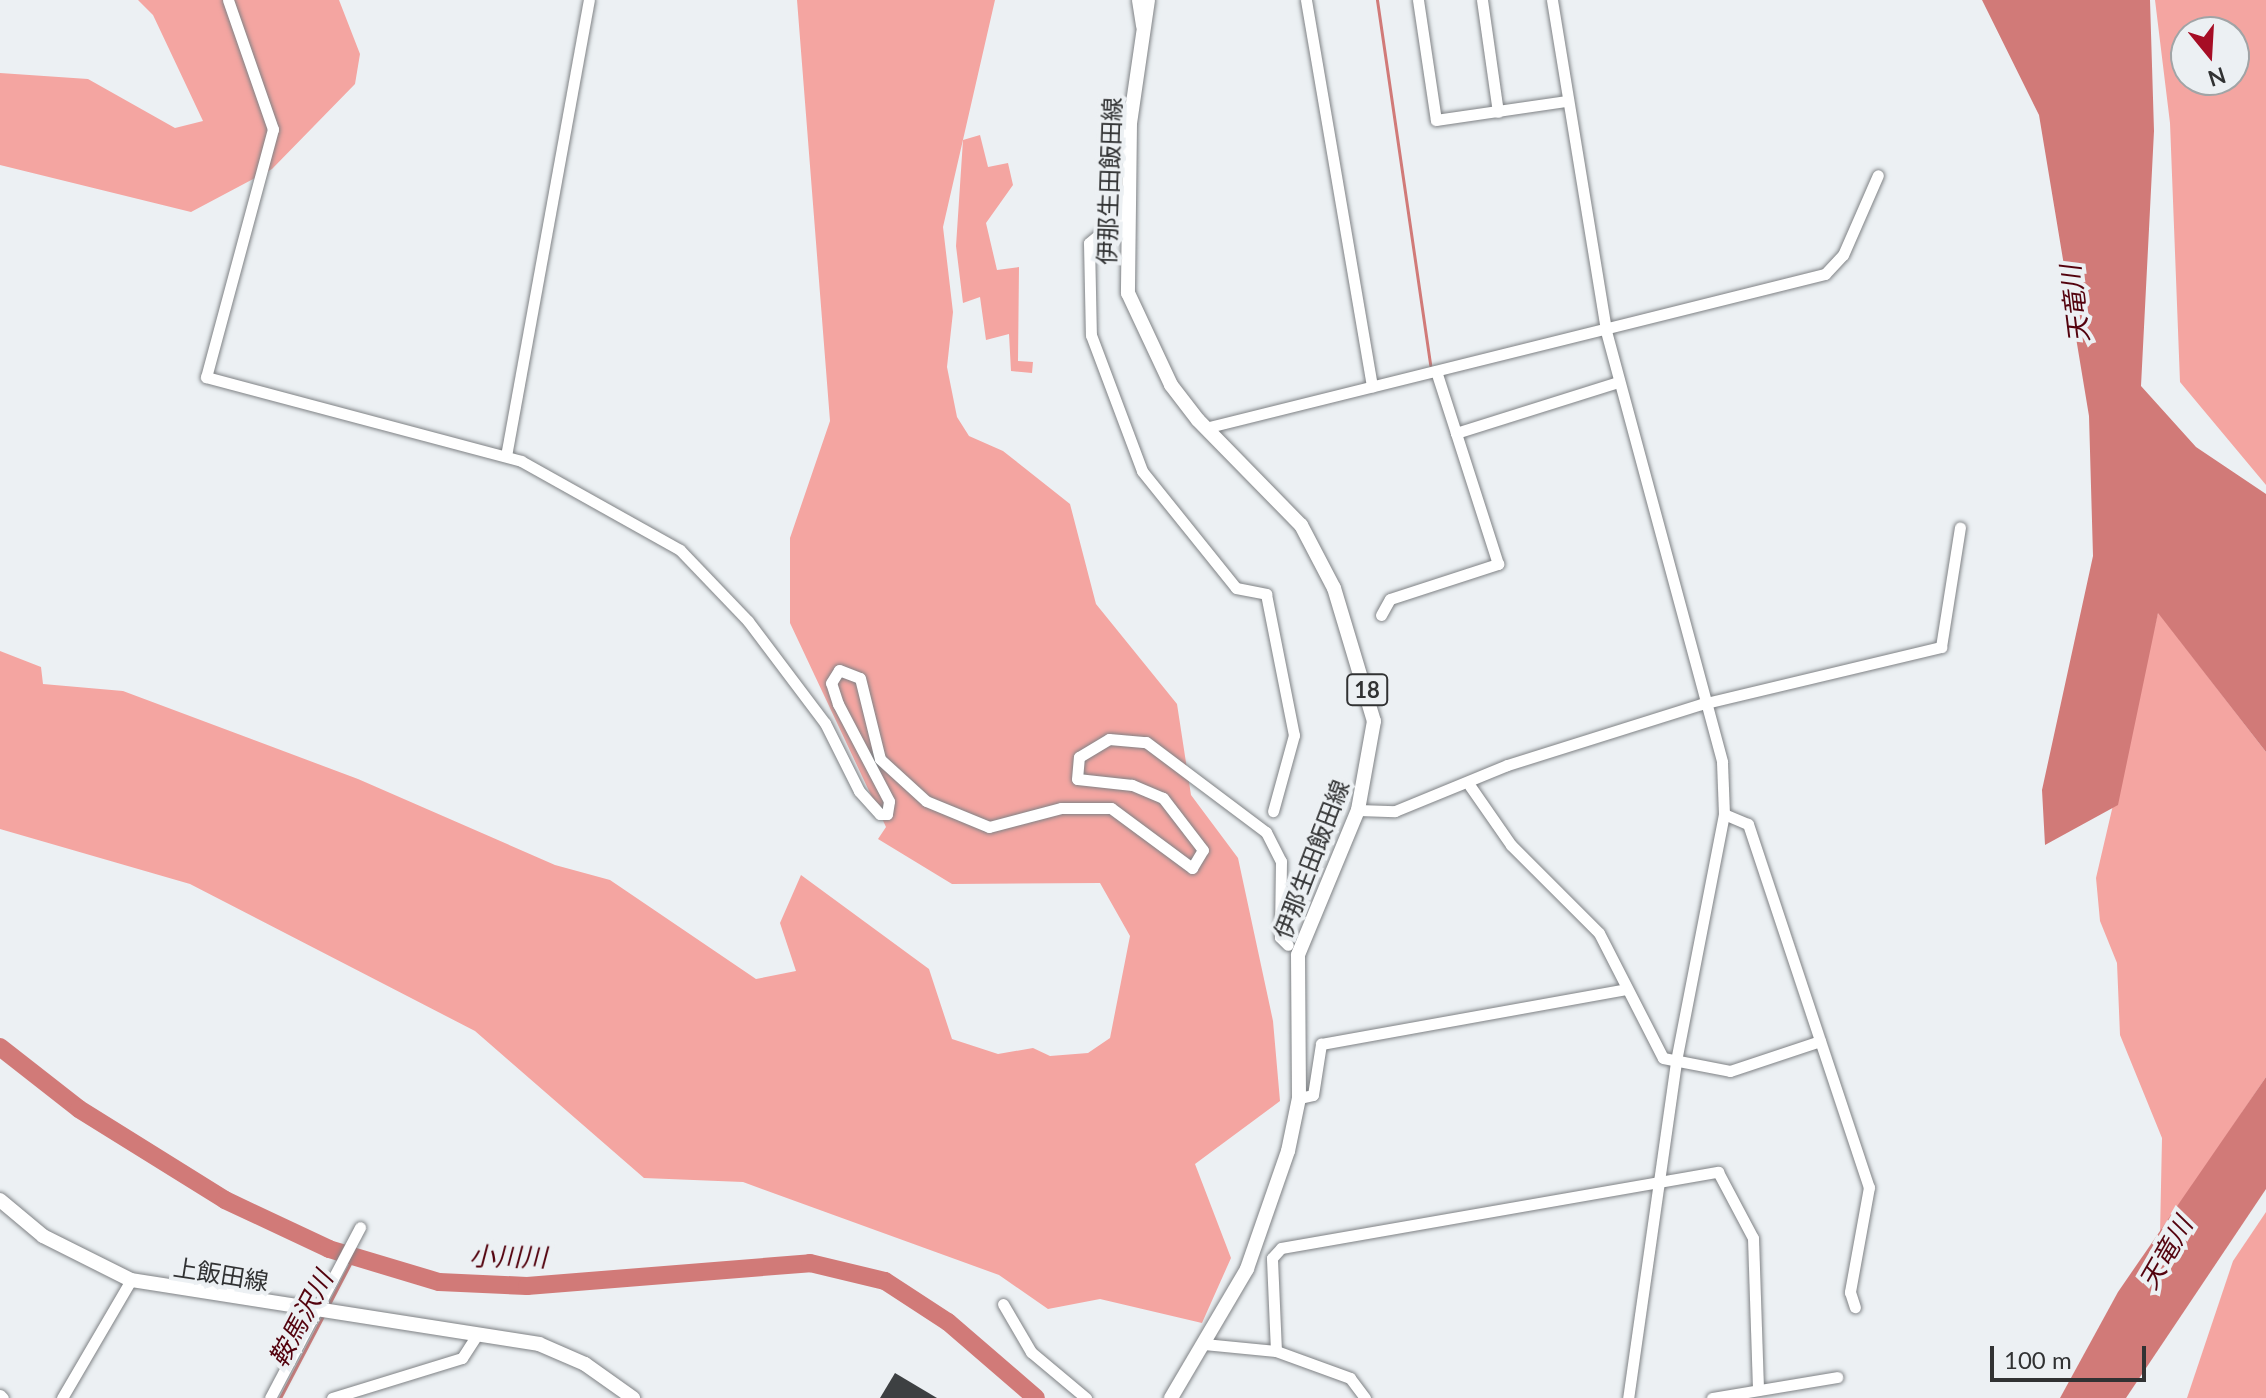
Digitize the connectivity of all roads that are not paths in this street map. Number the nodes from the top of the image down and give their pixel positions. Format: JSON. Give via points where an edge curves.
{"nodes":[{"id":1,"x":228,"y":0,"type":"edge"},
{"id":2,"x":589,"y":0,"type":"edge"},
{"id":3,"x":1137,"y":0,"type":"edge"},
{"id":4,"x":1148,"y":0,"type":"edge"},
{"id":5,"x":1306,"y":0,"type":"edge"},
{"id":6,"x":1418,"y":0,"type":"edge"},
{"id":7,"x":1482,"y":0,"type":"edge"},
{"id":8,"x":1552,"y":0,"type":"edge"},
{"id":9,"x":1141,"y":26,"type":"junction"},
{"id":10,"x":1567,"y":101,"type":"junction"},
{"id":11,"x":1498,"y":112,"type":"junction"},
{"id":12,"x":1878,"y":175,"type":"dead end"},
{"id":13,"x":1125,"y":213,"type":"junction"},
{"id":14,"x":1606,"y":331,"type":"junction"},
{"id":15,"x":1436,"y":371,"type":"junction"},
{"id":16,"x":1618,"y":382,"type":"junction"},
{"id":17,"x":1372,"y":386,"type":"junction"},
{"id":18,"x":1205,"y":428,"type":"junction"},
{"id":19,"x":1456,"y":433,"type":"junction"},
{"id":20,"x":506,"y":456,"type":"junction"},
{"id":21,"x":1960,"y":527,"type":"dead end"},
{"id":22,"x":1381,"y":615,"type":"dead end"},
{"id":23,"x":1710,"y":702,"type":"junction"},
{"id":24,"x":1470,"y":786,"type":"junction"},
{"id":25,"x":1358,"y":810,"type":"junction"},
{"id":26,"x":1273,"y":811,"type":"dead end"},
{"id":27,"x":1724,"y":814,"type":"junction"},
{"id":28,"x":1288,"y":945,"type":"dead end"},
{"id":29,"x":1626,"y":989,"type":"junction"},
{"id":30,"x":1820,"y":1041,"type":"junction"},
{"id":31,"x":1676,"y":1062,"type":"junction"},
{"id":32,"x":1299,"y":1098,"type":"junction"},
{"id":33,"x":1660,"y":1180,"type":"junction"},
{"id":34,"x":0,"y":1200,"type":"edge"},
{"id":35,"x":359,"y":1229,"type":"dead end"},
{"id":36,"x":131,"y":1280,"type":"junction"},
{"id":37,"x":1003,"y":1304,"type":"dead end"},
{"id":38,"x":1855,"y":1307,"type":"dead end"},
{"id":39,"x":317,"y":1311,"type":"junction"},
{"id":40,"x":477,"y":1335,"type":"junction"},
{"id":41,"x":1204,"y":1344,"type":"junction"},
{"id":42,"x":1276,"y":1351,"type":"junction"},
{"id":43,"x":1837,"y":1377,"type":"dead end"},
{"id":44,"x":1758,"y":1390,"type":"junction"},
{"id":45,"x":62,"y":1398,"type":"edge"},
{"id":46,"x":270,"y":1398,"type":"edge"},
{"id":47,"x":332,"y":1398,"type":"edge"},
{"id":48,"x":633,"y":1398,"type":"edge"},
{"id":49,"x":1086,"y":1398,"type":"edge"},
{"id":50,"x":1171,"y":1398,"type":"edge"},
{"id":51,"x":1365,"y":1398,"type":"edge"},
{"id":52,"x":1628,"y":1398,"type":"edge"},
{"id":53,"x":1712,"y":1398,"type":"edge"}],
"edges":[{"from":1,"to":20,"type":"street","via":[[273,129],[206,377]]},
{"from":2,"to":20,"type":"street"},
{"from":3,"to":9,"type":"street"},
{"from":4,"to":9,"type":"main road","name":"伊那生田飯田線","number":"18"},
{"from":5,"to":17,"type":"street"},
{"from":6,"to":11,"type":"street","via":[[1436,120]]},
{"from":7,"to":11,"type":"street"},
{"from":8,"to":10,"type":"street"},
{"from":9,"to":13,"type":"main road","name":"伊那生田飯田線","number":"18"},
{"from":10,"to":11,"type":"street"},
{"from":10,"to":14,"type":"street"},
{"from":12,"to":14,"type":"street","via":[[1843,255],[1825,274]]},
{"from":13,"to":18,"type":"main road","name":"伊那生田飯田線","number":"18","via":[[1128,293],[1171,385]]},
{"from":13,"to":26,"type":"street","via":[[1089,243],[1091,335],[1142,471],[1236,588],[1266,594],[1294,735]]},
{"from":14,"to":15,"type":"street"},
{"from":14,"to":16,"type":"street"},
{"from":15,"to":17,"type":"street"},
{"from":15,"to":19,"type":"street"},
{"from":16,"to":19,"type":"street"},
{"from":16,"to":23,"type":"street"},
{"from":17,"to":18,"type":"street"},
{"from":18,"to":25,"type":"main road","name":"伊那生田飯田線","number":"18","via":[[1301,525],[1334,588],[1374,721]]},
{"from":19,"to":22,"type":"street","via":[[1498,564],[1390,599]]},
{"from":20,"to":28,"type":"street","via":[[680,550],[714,577],[825,723],[859,791],[880,814],[887,814],[889,801],[838,704],[831,683],[839,670],[860,678],[880,759],[926,801],[989,827],[1061,808],[1111,808],[1160,837],[1182,867],[1200,864],[1194,832],[1163,798],[1132,785],[1077,779],[1079,757],[1132,736],[1266,832],[1281,861],[1280,937]]},
{"from":21,"to":23,"type":"street","via":[[1941,647]]},
{"from":23,"to":24,"type":"street","via":[[1507,765]]},
{"from":23,"to":27,"type":"street"},
{"from":24,"to":25,"type":"street","via":[[1395,811]]},
{"from":24,"to":29,"type":"street","via":[[1511,845],[1599,933]]},
{"from":25,"to":32,"type":"main road","name":"伊那生田飯田線","number":"18","via":[[1298,955]]},
{"from":27,"to":30,"type":"street","via":[[1748,824]]},
{"from":27,"to":31,"type":"street"},
{"from":29,"to":31,"type":"street","via":[[1663,1058]]},
{"from":29,"to":32,"type":"street","via":[[1321,1044],[1313,1095]]},
{"from":30,"to":31,"type":"street","via":[[1730,1071]]},
{"from":30,"to":38,"type":"street","via":[[1869,1187],[1850,1292]]},
{"from":31,"to":33,"type":"street"},
{"from":32,"to":41,"type":"main road","name":"伊那生田飯田線","number":"18","via":[[1247,1269]]},
{"from":33,"to":42,"type":"street","via":[[1281,1248],[1272,1258]]},
{"from":33,"to":44,"type":"street","via":[[1718,1172],[1753,1238]]},
{"from":33,"to":52,"type":"street"},
{"from":34,"to":36,"type":"main road","name":"上飯田線","via":[[55,1243]]},
{"from":35,"to":39,"type":"street"},
{"from":36,"to":39,"type":"main road","name":"上飯田線"},
{"from":36,"to":45,"type":"street"},
{"from":37,"to":49,"type":"street","via":[[1031,1352]]},
{"from":39,"to":40,"type":"main road","name":"上飯田線"},
{"from":39,"to":46,"type":"street"},
{"from":40,"to":47,"type":"street","via":[[462,1358]]},
{"from":40,"to":48,"type":"main road","name":"上飯田線","via":[[567,1355]]},
{"from":41,"to":42,"type":"street"},
{"from":41,"to":50,"type":"main road","name":"伊那生田飯田線","number":"18"},
{"from":42,"to":51,"type":"street","via":[[1350,1378]]},
{"from":43,"to":44,"type":"street"},
{"from":44,"to":53,"type":"street"}]}
